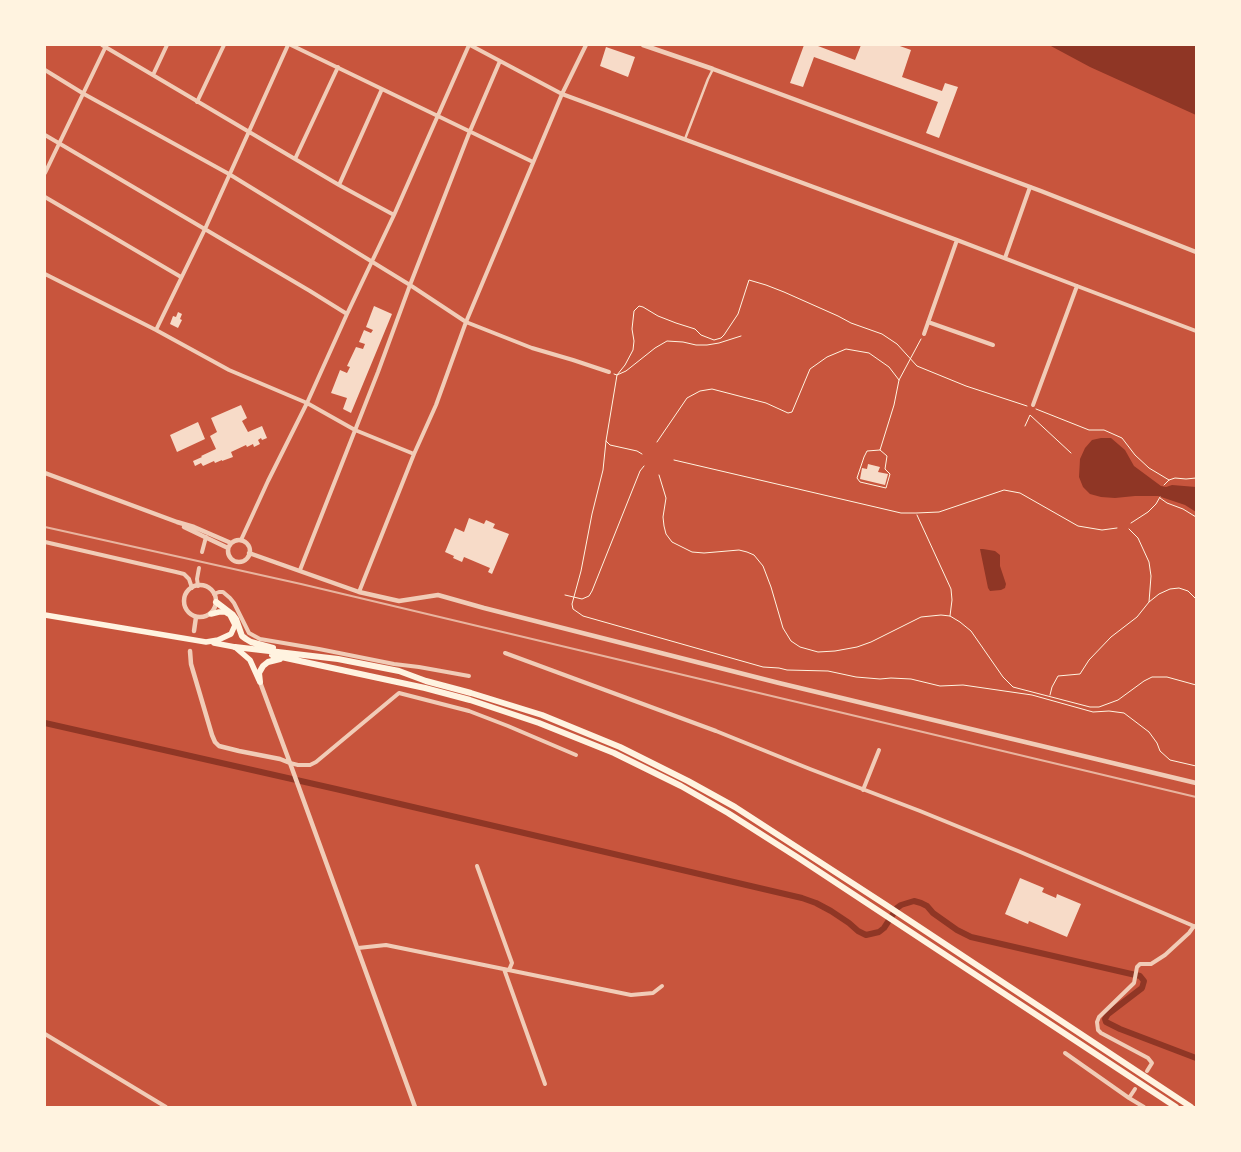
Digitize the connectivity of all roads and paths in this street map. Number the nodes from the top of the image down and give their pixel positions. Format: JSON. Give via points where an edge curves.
{"nodes":[{"id":1,"x":167,"y":45,"type":"edge"},
{"id":2,"x":224,"y":45,"type":"edge"},
{"id":3,"x":290,"y":45,"type":"edge"},
{"id":4,"x":470,"y":45,"type":"edge"},
{"id":5,"x":586,"y":45,"type":"edge"},
{"id":6,"x":643,"y":45,"type":"edge"},
{"id":7,"x":105,"y":46,"type":"edge"},
{"id":8,"x":500,"y":61,"type":"junction"},
{"id":9,"x":338,"y":68,"type":"junction"},
{"id":10,"x":713,"y":69,"type":"junction"},
{"id":11,"x":45,"y":70,"type":"edge"},
{"id":12,"x":153,"y":75,"type":"junction"},
{"id":13,"x":382,"y":89,"type":"junction"},
{"id":14,"x":84,"y":94,"type":"junction"},
{"id":15,"x":562,"y":94,"type":"junction"},
{"id":16,"x":197,"y":102,"type":"junction"},
{"id":17,"x":438,"y":116,"type":"junction"},
{"id":18,"x":470,"y":131,"type":"junction"},
{"id":19,"x":249,"y":132,"type":"junction"},
{"id":20,"x":45,"y":135,"type":"edge"},
{"id":21,"x":685,"y":139,"type":"junction"},
{"id":22,"x":60,"y":144,"type":"junction"},
{"id":23,"x":295,"y":159,"type":"junction"},
{"id":24,"x":533,"y":162,"type":"junction"},
{"id":25,"x":45,"y":173,"type":"edge"},
{"id":26,"x":229,"y":174,"type":"junction"},
{"id":27,"x":339,"y":185,"type":"junction"},
{"id":28,"x":1030,"y":187,"type":"junction"},
{"id":29,"x":45,"y":197,"type":"edge"},
{"id":30,"x":394,"y":216,"type":"junction"},
{"id":31,"x":205,"y":229,"type":"junction"},
{"id":32,"x":957,"y":240,"type":"junction"},
{"id":33,"x":1196,"y":252,"type":"edge"},
{"id":34,"x":1005,"y":258,"type":"junction"},
{"id":35,"x":372,"y":262,"type":"junction"},
{"id":36,"x":45,"y":274,"type":"edge"},
{"id":37,"x":181,"y":277,"type":"junction"},
{"id":38,"x":410,"y":285,"type":"junction"},
{"id":39,"x":1076,"y":286,"type":"junction"},
{"id":40,"x":347,"y":314,"type":"junction"},
{"id":41,"x":466,"y":322,"type":"junction"},
{"id":42,"x":928,"y":322,"type":"junction"},
{"id":43,"x":156,"y":330,"type":"junction"},
{"id":44,"x":1196,"y":331,"type":"edge"},
{"id":45,"x":924,"y":334,"type":"joint"},
{"id":46,"x":741,"y":336,"type":"dead end"},
{"id":47,"x":993,"y":345,"type":"dead end"},
{"id":48,"x":911,"y":359,"type":"junction"},
{"id":49,"x":609,"y":372,"type":"joint"},
{"id":50,"x":617,"y":375,"type":"junction"},
{"id":51,"x":899,"y":380,"type":"junction"},
{"id":52,"x":307,"y":403,"type":"junction"},
{"id":53,"x":1033,"y":405,"type":"dead end"},
{"id":54,"x":1025,"y":426,"type":"dead end"},
{"id":55,"x":355,"y":430,"type":"junction"},
{"id":56,"x":606,"y":441,"type":"junction"},
{"id":57,"x":657,"y":442,"type":"dead end"},
{"id":58,"x":880,"y":450,"type":"junction"},
{"id":59,"x":1071,"y":453,"type":"dead end"},
{"id":60,"x":414,"y":454,"type":"junction"},
{"id":61,"x":642,"y":454,"type":"dead end"},
{"id":62,"x":674,"y":460,"type":"dead end"},
{"id":63,"x":644,"y":466,"type":"dead end"},
{"id":64,"x":45,"y":473,"type":"edge"},
{"id":65,"x":660,"y":475,"type":"dead end"},
{"id":66,"x":1196,"y":478,"type":"edge"},
{"id":67,"x":1169,"y":480,"type":"junction"},
{"id":68,"x":1164,"y":484,"type":"dead end"},
{"id":69,"x":916,"y":513,"type":"junction"},
{"id":70,"x":1196,"y":517,"type":"edge"},
{"id":71,"x":177,"y":522,"type":"junction"},
{"id":72,"x":1131,"y":523,"type":"dead end"},
{"id":73,"x":1117,"y":528,"type":"dead end"},
{"id":74,"x":1130,"y":530,"type":"dead end"},
{"id":75,"x":206,"y":537,"type":"junction"},
{"id":76,"x":241,"y":540,"type":"junction"},
{"id":77,"x":45,"y":542,"type":"edge"},
{"id":78,"x":230,"y":545,"type":"junction"},
{"id":79,"x":202,"y":552,"type":"dead end"},
{"id":80,"x":249,"y":553,"type":"junction"},
{"id":81,"x":199,"y":568,"type":"dead end"},
{"id":82,"x":300,"y":570,"type":"junction"},
{"id":83,"x":198,"y":586,"type":"junction"},
{"id":84,"x":192,"y":588,"type":"junction"},
{"id":85,"x":358,"y":592,"type":"junction"},
{"id":86,"x":214,"y":594,"type":"junction"},
{"id":87,"x":565,"y":595,"type":"dead end"},
{"id":88,"x":574,"y":597,"type":"junction"},
{"id":89,"x":1196,"y":599,"type":"edge"},
{"id":90,"x":216,"y":602,"type":"junction"},
{"id":91,"x":1149,"y":602,"type":"junction"},
{"id":92,"x":210,"y":614,"type":"junction"},
{"id":93,"x":45,"y":615,"type":"edge"},
{"id":94,"x":950,"y":616,"type":"junction"},
{"id":95,"x":196,"y":617,"type":"junction"},
{"id":96,"x":194,"y":631,"type":"dead end"},
{"id":97,"x":204,"y":641,"type":"junction"},
{"id":98,"x":234,"y":647,"type":"junction"},
{"id":99,"x":190,"y":652,"type":"dead end"},
{"id":100,"x":504,"y":653,"type":"dead end"},
{"id":101,"x":296,"y":654,"type":"junction"},
{"id":102,"x":288,"y":658,"type":"junction"},
{"id":103,"x":469,"y":676,"type":"dead end"},
{"id":104,"x":260,"y":682,"type":"junction"},
{"id":105,"x":1196,"y":685,"type":"edge"},
{"id":106,"x":1050,"y":696,"type":"junction"},
{"id":107,"x":879,"y":750,"type":"dead end"},
{"id":108,"x":576,"y":755,"type":"dead end"},
{"id":109,"x":291,"y":764,"type":"junction"},
{"id":110,"x":1196,"y":766,"type":"edge"},
{"id":111,"x":1196,"y":783,"type":"edge"},
{"id":112,"x":863,"y":790,"type":"junction"},
{"id":113,"x":477,"y":866,"type":"dead end"},
{"id":114,"x":1195,"y":926,"type":"edge"},
{"id":115,"x":358,"y":948,"type":"junction"},
{"id":116,"x":504,"y":969,"type":"junction"},
{"id":117,"x":510,"y":970,"type":"junction"},
{"id":118,"x":662,"y":986,"type":"dead end"},
{"id":119,"x":45,"y":1034,"type":"edge"},
{"id":120,"x":1065,"y":1053,"type":"dead end"},
{"id":121,"x":1147,"y":1071,"type":"dead end"},
{"id":122,"x":546,"y":1084,"type":"dead end"},
{"id":123,"x":1136,"y":1089,"type":"dead end"},
{"id":124,"x":1130,"y":1098,"type":"junction"},
{"id":125,"x":166,"y":1107,"type":"edge"},
{"id":126,"x":415,"y":1107,"type":"edge"},
{"id":127,"x":1144,"y":1107,"type":"edge"},
{"id":128,"x":1176,"y":1107,"type":"edge"},
{"id":129,"x":1191,"y":1107,"type":"edge"}],
"edges":[{"from":1,"to":12,"type":"street"},
{"from":2,"to":16,"type":"street"},
{"from":3,"to":9,"type":"street"},
{"from":3,"to":19,"type":"street"},
{"from":4,"to":8,"type":"street"},
{"from":4,"to":17,"type":"street"},
{"from":5,"to":15,"type":"street"},
{"from":6,"to":10,"type":"street"},
{"from":7,"to":12,"type":"street"},
{"from":7,"to":14,"type":"street"},
{"from":8,"to":15,"type":"street"},
{"from":8,"to":18,"type":"street"},
{"from":9,"to":13,"type":"street"},
{"from":9,"to":23,"type":"street"},
{"from":10,"to":21,"type":"street"},
{"from":10,"to":28,"type":"street"},
{"from":11,"to":14,"type":"street"},
{"from":12,"to":16,"type":"street"},
{"from":13,"to":17,"type":"street"},
{"from":13,"to":27,"type":"street"},
{"from":14,"to":22,"type":"street"},
{"from":14,"to":26,"type":"street"},
{"from":15,"to":21,"type":"street"},
{"from":15,"to":24,"type":"street"},
{"from":16,"to":19,"type":"street"},
{"from":17,"to":18,"type":"street"},
{"from":17,"to":30,"type":"street"},
{"from":18,"to":24,"type":"street"},
{"from":18,"to":38,"type":"street"},
{"from":19,"to":23,"type":"street"},
{"from":19,"to":26,"type":"street"},
{"from":20,"to":22,"type":"street"},
{"from":21,"to":32,"type":"street"},
{"from":22,"to":25,"type":"street"},
{"from":22,"to":31,"type":"street"},
{"from":23,"to":27,"type":"street"},
{"from":24,"to":41,"type":"street"},
{"from":26,"to":31,"type":"street"},
{"from":26,"to":35,"type":"street"},
{"from":27,"to":30,"type":"street"},
{"from":28,"to":33,"type":"street"},
{"from":28,"to":34,"type":"street"},
{"from":29,"to":37,"type":"street"},
{"from":30,"to":35,"type":"street"},
{"from":31,"to":37,"type":"street"},
{"from":31,"to":40,"type":"street"},
{"from":32,"to":34,"type":"street"},
{"from":32,"to":42,"type":"street"},
{"from":34,"to":39,"type":"street"},
{"from":35,"to":38,"type":"street"},
{"from":35,"to":40,"type":"street"},
{"from":36,"to":43,"type":"street"},
{"from":37,"to":43,"type":"street"},
{"from":38,"to":41,"type":"street"},
{"from":38,"to":55,"type":"street"},
{"from":39,"to":44,"type":"street"},
{"from":39,"to":53,"type":"street"},
{"from":40,"to":52,"type":"street"},
{"from":41,"to":49,"type":"street","via":[[532,348]]},
{"from":41,"to":60,"type":"street","via":[[436,406]]},
{"from":42,"to":45,"type":"street"},
{"from":42,"to":47,"type":"street"},
{"from":43,"to":52,"type":"street","via":[[229,370]]},
{"from":45,"to":48,"type":"path"},
{"from":46,"to":50,"type":"path","via":[[707,345],[667,341]]},
{"from":48,"to":50,"type":"path","via":[[882,334],[749,280],[738,314],[724,335],[714,340],[701,335],[695,328],[658,316],[643,307],[635,308],[632,350]]},
{"from":48,"to":51,"type":"path"},
{"from":48,"to":67,"type":"path","via":[[917,366],[966,386],[1089,430],[1104,430],[1122,438],[1149,468]]},
{"from":49,"to":50,"type":"path"},
{"from":50,"to":56,"type":"path"},
{"from":51,"to":57,"type":"path","via":[[869,353],[846,349],[810,369],[792,412],[712,389],[700,391],[687,398]]},
{"from":51,"to":58,"type":"path"},
{"from":52,"to":55,"type":"street"},
{"from":52,"to":76,"type":"street"},
{"from":54,"to":59,"type":"path","via":[[1030,415]]},
{"from":55,"to":60,"type":"street"},
{"from":55,"to":82,"type":"street"},
{"from":56,"to":61,"type":"path"},
{"from":56,"to":88,"type":"path","via":[[603,470]]},
{"from":58,"to":58,"type":"path","via":[[887,456],[885,470],[890,474],[886,488],[860,482],[857,478],[867,451]]},
{"from":60,"to":85,"type":"street"},
{"from":62,"to":69,"type":"path","via":[[901,513]]},
{"from":63,"to":88,"type":"path","via":[[592,591],[582,599]]},
{"from":64,"to":71,"type":"street"},
{"from":65,"to":94,"type":"path","via":[[666,498],[664,526],[672,542],[692,552],[739,550],[754,555],[763,566],[783,628],[791,641],[800,647],[818,652],[857,647],[921,617]]},
{"from":66,"to":67,"type":"path"},
{"from":67,"to":68,"type":"path"},
{"from":69,"to":73,"type":"path","via":[[939,512],[1004,490],[1020,493],[1078,526],[1102,530]]},
{"from":69,"to":94,"type":"path","via":[[951,589]]},
{"from":70,"to":72,"type":"path","via":[[1160,497],[1148,512]]},
{"from":71,"to":75,"type":"street"},
{"from":71,"to":78,"type":"street"},
{"from":74,"to":91,"type":"path","via":[[1138,538],[1149,562]]},
{"from":75,"to":78,"type":"street"},
{"from":75,"to":79,"type":"street"},
{"from":76,"to":78,"type":"street"},
{"from":76,"to":80,"type":"street","via":[[247,544]]},
{"from":77,"to":84,"type":"street","via":[[184,574]]},
{"from":78,"to":80,"type":"street","via":[[230,557],[234,561],[244,560]]},
{"from":80,"to":82,"type":"street"},
{"from":81,"to":83,"type":"street"},
{"from":82,"to":85,"type":"street"},
{"from":83,"to":84,"type":"street"},
{"from":83,"to":86,"type":"street","via":[[207,587]]},
{"from":84,"to":95,"type":"street","via":[[184,604]]},
{"from":85,"to":111,"type":"street","via":[[399,601],[438,595],[769,680]]},
{"from":86,"to":90,"type":"street"},
{"from":86,"to":103,"type":"street","via":[[223,592],[230,598],[249,633],[260,639]]},
{"from":87,"to":88,"type":"path"},
{"from":88,"to":110,"type":"path","via":[[573,609],[583,616],[763,667],[828,671],[880,679],[911,679],[940,686],[963,685],[1032,695],[1093,712],[1124,714],[1149,732],[1170,760]]},
{"from":89,"to":91,"type":"path","via":[[1179,588],[1159,594]]},
{"from":90,"to":92,"type":"street"},
{"from":90,"to":101,"type":"highway","via":[[233,615],[246,639]]},
{"from":91,"to":106,"type":"path","via":[[1137,617],[1111,637],[1080,674],[1058,676]]},
{"from":92,"to":95,"type":"street"},
{"from":92,"to":97,"type":"main road","via":[[224,612],[230,615],[235,625],[226,637]]},
{"from":93,"to":97,"type":"main road"},
{"from":94,"to":106,"type":"path","via":[[971,631],[1013,687]]},
{"from":95,"to":96,"type":"street"},
{"from":97,"to":98,"type":"main road"},
{"from":98,"to":101,"type":"highway"},
{"from":98,"to":102,"type":"highway"},
{"from":98,"to":104,"type":"main road","via":[[250,660]]},
{"from":99,"to":109,"type":"street","via":[[215,742],[219,746]]},
{"from":100,"to":112,"type":"street","via":[[716,731]]},
{"from":101,"to":129,"type":"highway","via":[[399,672],[542,715],[620,747],[688,781],[735,807]]},
{"from":102,"to":104,"type":"highway","via":[[263,666],[259,672]]},
{"from":102,"to":128,"type":"highway","via":[[470,700],[614,753],[681,786],[880,911]]},
{"from":104,"to":109,"type":"street"},
{"from":105,"to":106,"type":"path","via":[[1167,676],[1152,677],[1118,700],[1099,707]]},
{"from":107,"to":112,"type":"street"},
{"from":108,"to":109,"type":"street","via":[[469,712],[399,693],[316,762]]},
{"from":109,"to":115,"type":"street"},
{"from":112,"to":114,"type":"street","via":[[1018,850]]},
{"from":113,"to":117,"type":"street","via":[[512,963]]},
{"from":114,"to":121,"type":"street","via":[[1165,955],[1151,964],[1140,964],[1134,983],[1097,1022],[1100,1033],[1148,1058],[1152,1063]]},
{"from":115,"to":116,"type":"street","via":[[386,944]]},
{"from":115,"to":126,"type":"street"},
{"from":116,"to":117,"type":"street"},
{"from":116,"to":122,"type":"street"},
{"from":117,"to":118,"type":"street","via":[[631,996],[653,993]]},
{"from":119,"to":125,"type":"street"},
{"from":120,"to":124,"type":"street"},
{"from":123,"to":124,"type":"street"},
{"from":124,"to":127,"type":"street"}]}
